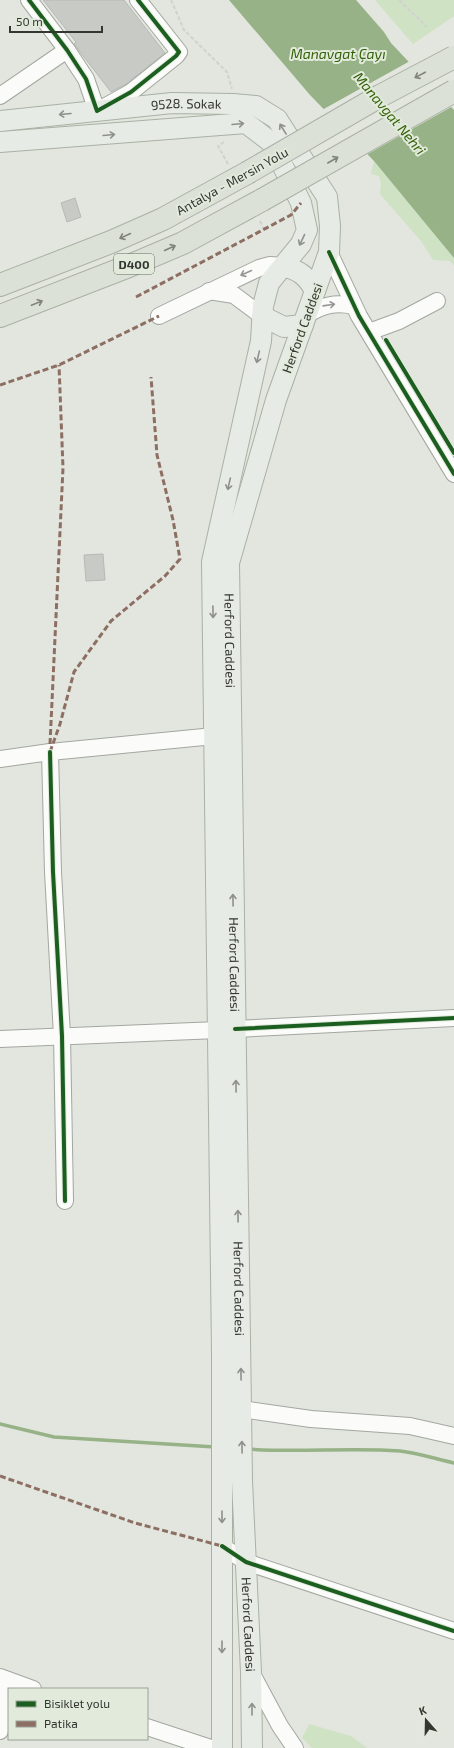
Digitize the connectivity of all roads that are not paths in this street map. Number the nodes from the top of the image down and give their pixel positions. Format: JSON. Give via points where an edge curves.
{"nodes":[{"id":1,"x":29,"y":0,"type":"edge"},
{"id":2,"x":138,"y":0,"type":"edge"},
{"id":3,"x":67,"y":50,"type":"junction"},
{"id":4,"x":454,"y":57,"type":"edge"},
{"id":5,"x":454,"y":91,"type":"edge"},
{"id":6,"x":0,"y":96,"type":"edge"},
{"id":7,"x":97,"y":111,"type":"junction"},
{"id":8,"x":0,"y":121,"type":"edge"},
{"id":9,"x":0,"y":142,"type":"edge"},
{"id":10,"x":327,"y":197,"type":"joint"},
{"id":11,"x":301,"y":203,"type":"joint"},
{"id":12,"x":329,"y":252,"type":"junction"},
{"id":13,"x":284,"y":266,"type":"junction"},
{"id":14,"x":0,"y":285,"type":"edge"},
{"id":15,"x":209,"y":291,"type":"junction"},
{"id":16,"x":315,"y":291,"type":"junction"},
{"id":17,"x":437,"y":301,"type":"dead end"},
{"id":18,"x":354,"y":306,"type":"junction"},
{"id":19,"x":0,"y":316,"type":"edge"},
{"id":20,"x":159,"y":316,"type":"dead end"},
{"id":21,"x":262,"y":316,"type":"junction"},
{"id":22,"x":305,"y":320,"type":"junction"},
{"id":23,"x":369,"y":332,"type":"junction"},
{"id":24,"x":454,"y":474,"type":"edge"},
{"id":25,"x":214,"y":736,"type":"junction"},
{"id":26,"x":50,"y":752,"type":"junction"},
{"id":27,"x":0,"y":758,"type":"edge"},
{"id":28,"x":454,"y":1018,"type":"edge"},
{"id":29,"x":226,"y":1029,"type":"junction"},
{"id":30,"x":62,"y":1036,"type":"junction"},
{"id":31,"x":0,"y":1039,"type":"edge"},
{"id":32,"x":65,"y":1201,"type":"dead end"},
{"id":33,"x":242,"y":1411,"type":"junction"},
{"id":34,"x":454,"y":1436,"type":"edge"},
{"id":35,"x":222,"y":1546,"type":"junction"},
{"id":36,"x":246,"y":1562,"type":"junction"},
{"id":37,"x":454,"y":1631,"type":"edge"},
{"id":38,"x":252,"y":1672,"type":"junction"},
{"id":39,"x":4,"y":1679,"type":"edge"},
{"id":40,"x":30,"y":1688,"type":"edge"},
{"id":41,"x":148,"y":1727,"type":"edge"},
{"id":42,"x":0,"y":1731,"type":"edge"},
{"id":43,"x":211,"y":1748,"type":"edge"},
{"id":44,"x":222,"y":1748,"type":"edge"},
{"id":45,"x":252,"y":1748,"type":"edge"},
{"id":46,"x":295,"y":1748,"type":"edge"}],
"edges":[{"from":1,"to":3,"type":"street"},
{"from":2,"to":7,"type":"street","via":[[178,52],[131,92]]},
{"from":3,"to":6,"type":"street"},
{"from":3,"to":7,"type":"street","via":[[86,79]]},
{"from":4,"to":14,"type":"highway","name":"Antalya - Mersin Yolu","number":"D400","one_way":true,"bridge":true,"via":[[163,219],[117,240]]},
{"from":19,"to":5,"type":"highway","number":"D400","one_way":true,"bridge":true,"via":[[169,249],[262,200]]},
{"from":7,"to":8,"type":"main road","name":"9528. Sokak","one_way":true},
{"from":10,"to":7,"type":"main road","name":"9528. Sokak","one_way":true,"via":[[277,119],[256,106],[172,103]]},
{"from":9,"to":11,"type":"main road","name":"9528. Sokak","one_way":true,"via":[[246,123],[271,142]]},
{"from":10,"to":12,"type":"main road","name":"Herford Caddesi"},
{"from":11,"to":13,"type":"main road","name":"Herford Caddesi","one_way":true,"via":[[307,230],[301,244]]},
{"from":12,"to":16,"type":"main road","name":"Herford Caddesi"},
{"from":12,"to":18,"type":"street"},
{"from":13,"to":15,"type":"street","one_way":true,"via":[[270,265],[259,268]]},
{"from":13,"to":16,"type":"main road","via":[[308,278]]},
{"from":13,"to":21,"type":"main road","name":"Herford Caddesi","via":[[269,284]]},
{"from":15,"to":20,"type":"street"},
{"from":15,"to":21,"type":"street","via":[[234,295]]},
{"from":16,"to":22,"type":"main road","name":"Herford Caddesi"},
{"from":17,"to":23,"type":"street","via":[[399,321]]},
{"from":22,"to":18,"type":"street","one_way":true,"via":[[322,306]]},
{"from":18,"to":23,"type":"street"},
{"from":21,"to":22,"type":"main road","via":[[284,327]]},
{"from":21,"to":25,"type":"main road","name":"Herford Caddesi","one_way":true,"via":[[261,341],[212,562]]},
{"from":29,"to":22,"type":"main road","name":"Herford Caddesi","one_way":true,"via":[[229,563],[276,400]]},
{"from":23,"to":24,"type":"street"},
{"from":25,"to":26,"type":"street"},
{"from":25,"to":29,"type":"main road","name":"Herford Caddesi"},
{"from":26,"to":27,"type":"street"},
{"from":26,"to":30,"type":"street","via":[[53,872]]},
{"from":28,"to":29,"type":"street"},
{"from":29,"to":30,"type":"street"},
{"from":33,"to":29,"type":"main road","name":"Herford Caddesi","one_way":true},
{"from":29,"to":35,"type":"main road","name":"Herford Caddesi","one_way":true,"via":[[221,1410]]},
{"from":30,"to":31,"type":"street"},
{"from":30,"to":32,"type":"street"},
{"from":33,"to":34,"type":"street","via":[[410,1426]]},
{"from":36,"to":33,"type":"main road","name":"Herford Caddesi","one_way":true},
{"from":35,"to":36,"type":"street"},
{"from":35,"to":44,"type":"main road","name":"Herford Caddesi","one_way":true},
{"from":36,"to":37,"type":"street"},
{"from":36,"to":38,"type":"main road","name":"Herford Caddesi"},
{"from":45,"to":38,"type":"main road","name":"Herford Caddesi","one_way":true},
{"from":38,"to":46,"type":"street","via":[[280,1726]]},
{"from":39,"to":40,"type":"street"},
{"from":39,"to":42,"type":"street"},
{"from":41,"to":43,"type":"street"}]}
